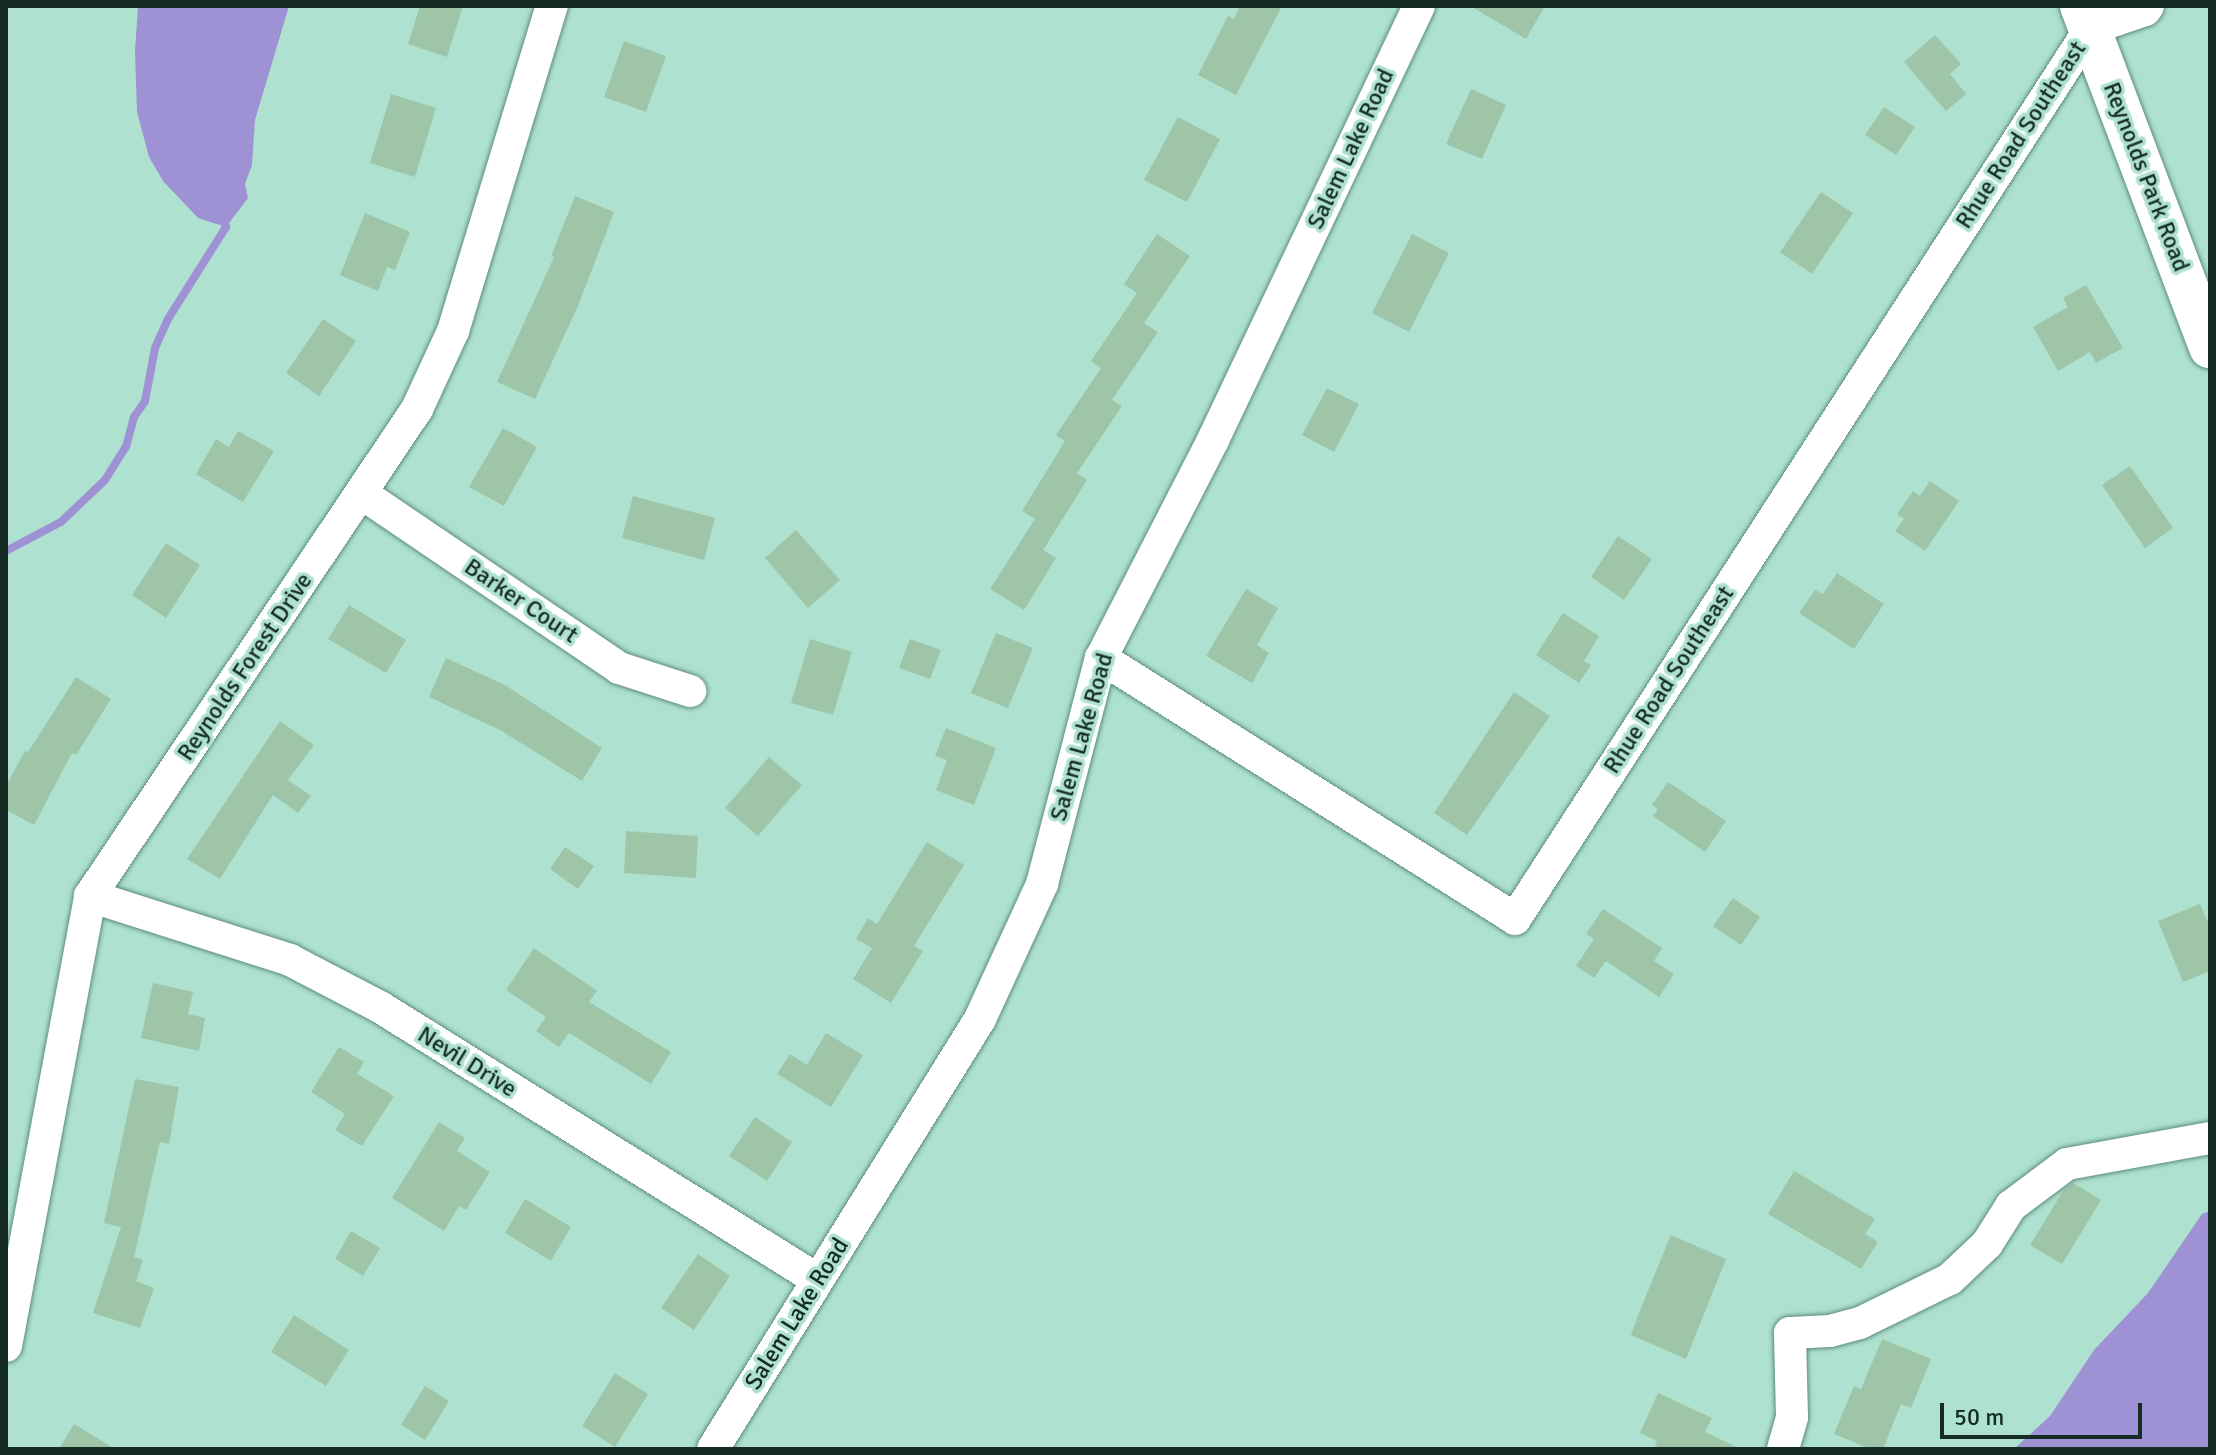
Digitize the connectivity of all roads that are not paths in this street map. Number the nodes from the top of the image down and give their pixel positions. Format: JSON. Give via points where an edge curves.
{"nodes":[{"id":1,"x":552,"y":6,"type":"edge"},
{"id":2,"x":1419,"y":6,"type":"edge"},
{"id":3,"x":2148,"y":6,"type":"edge"},
{"id":4,"x":2086,"y":17,"type":"edge"},
{"id":5,"x":2210,"y":347,"type":"edge"},
{"id":6,"x":361,"y":493,"type":"junction"},
{"id":7,"x":1101,"y":658,"type":"junction"},
{"id":8,"x":690,"y":691,"type":"dead end"},
{"id":9,"x":90,"y":896,"type":"junction"},
{"id":10,"x":2210,"y":1138,"type":"edge"},
{"id":11,"x":818,"y":1280,"type":"junction"},
{"id":12,"x":6,"y":1346,"type":"edge"},
{"id":13,"x":713,"y":1449,"type":"edge"},
{"id":14,"x":1783,"y":1449,"type":"edge"}],
"edges":[{"from":1,"to":6,"type":"street","name":"Reynolds Forest Drive","via":[[453,331],[417,409]]},
{"from":2,"to":7,"type":"street","name":"Salem Lake Road","via":[[1213,440]]},
{"from":3,"to":4,"type":"street"},
{"from":4,"to":5,"type":"main road","name":"Reynolds Park Road"},
{"from":4,"to":7,"type":"street","name":"Rhue Road Southeast","via":[[1515,919]]},
{"from":6,"to":8,"type":"street","name":"Barker Court","via":[[619,668]]},
{"from":6,"to":9,"type":"street","name":"Reynolds Forest Drive"},
{"from":7,"to":11,"type":"street","name":"Salem Lake Road","via":[[1042,884],[980,1019]]},
{"from":9,"to":11,"type":"street","name":"Nevil Drive","via":[[316,973],[380,1007]]},
{"from":9,"to":12,"type":"street","name":"Reynolds Forest Drive"},
{"from":10,"to":14,"type":"street","via":[[2067,1164],[2011,1206],[1987,1244],[1950,1279],[1860,1323],[1790,1333],[1792,1417]]},
{"from":11,"to":13,"type":"street","name":"Salem Lake Road"}]}
